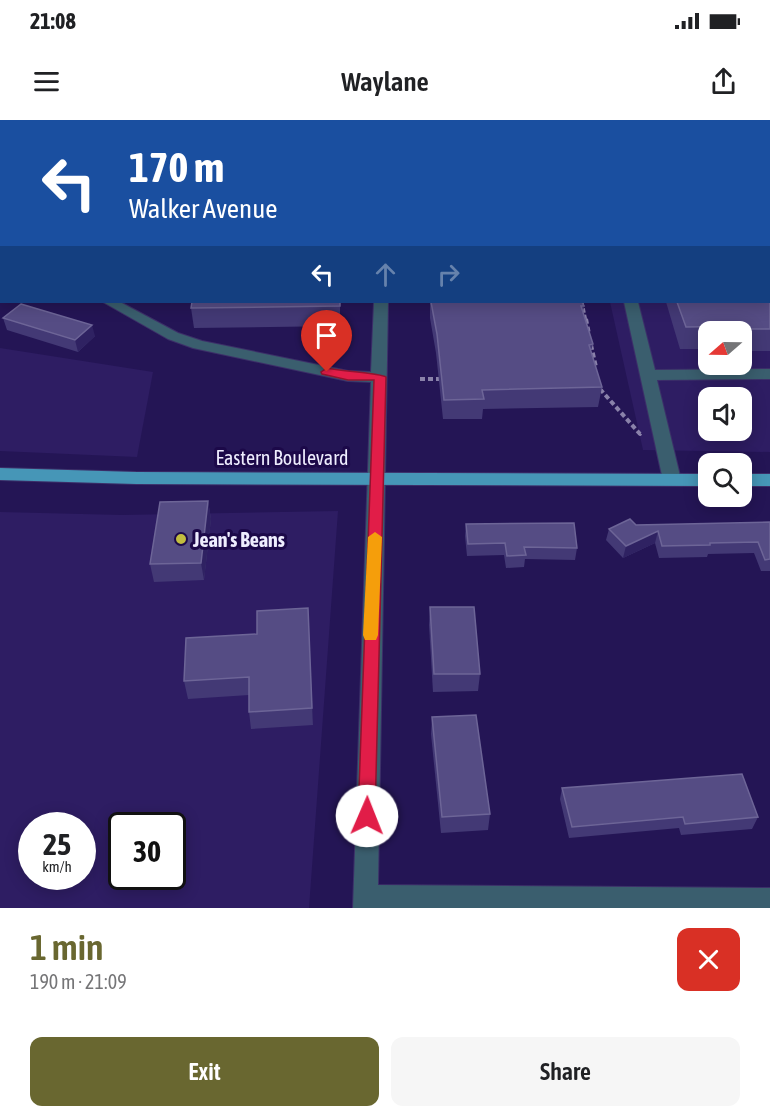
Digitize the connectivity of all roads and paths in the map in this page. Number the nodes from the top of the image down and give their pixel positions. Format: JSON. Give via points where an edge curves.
{"nodes":[{"id":1,"x":112,"y":303,"type":"edge"},
{"id":2,"x":381,"y":303,"type":"edge"},
{"id":3,"x":582,"y":303,"type":"edge"},
{"id":4,"x":631,"y":303,"type":"edge"},
{"id":5,"x":597,"y":372,"type":"edge"},
{"id":6,"x":770,"y":374,"type":"edge"},
{"id":7,"x":648,"y":375,"type":"junction"},
{"id":8,"x":380,"y":377,"type":"junction"},
{"id":9,"x":420,"y":379,"type":"dead end"},
{"id":10,"x":447,"y":379,"type":"edge"},
{"id":11,"x":599,"y":383,"type":"edge"},
{"id":12,"x":656,"y":410,"type":"junction"},
{"id":13,"x":0,"y":474,"type":"edge"},
{"id":14,"x":377,"y":478,"type":"junction"},
{"id":15,"x":672,"y":480,"type":"junction"},
{"id":16,"x":698,"y":480,"type":"edge"},
{"id":17,"x":752,"y":480,"type":"edge"},
{"id":18,"x":770,"y":480,"type":"edge"},
{"id":19,"x":770,"y":900,"type":"edge"},
{"id":20,"x":365,"y":902,"type":"edge"}],
"edges":[{"from":1,"to":8,"type":"street","via":[[198,345],[348,376]]},
{"from":2,"to":8,"type":"street"},
{"from":3,"to":5,"type":"path"},
{"from":4,"to":7,"type":"street"},
{"from":6,"to":7,"type":"street"},
{"from":7,"to":12,"type":"street"},
{"from":8,"to":14,"type":"street"},
{"from":9,"to":10,"type":"path"},
{"from":11,"to":12,"type":"path","via":[[640,434]]},
{"from":12,"to":15,"type":"street"},
{"from":13,"to":14,"type":"main road","name":"Eastern Boulevard"},
{"from":14,"to":15,"type":"main road","name":"Eastern Boulevard"},
{"from":14,"to":20,"type":"street"},
{"from":15,"to":16,"type":"main road","name":"Eastern Boulevard"},
{"from":17,"to":18,"type":"main road"},
{"from":19,"to":20,"type":"street"}]}
